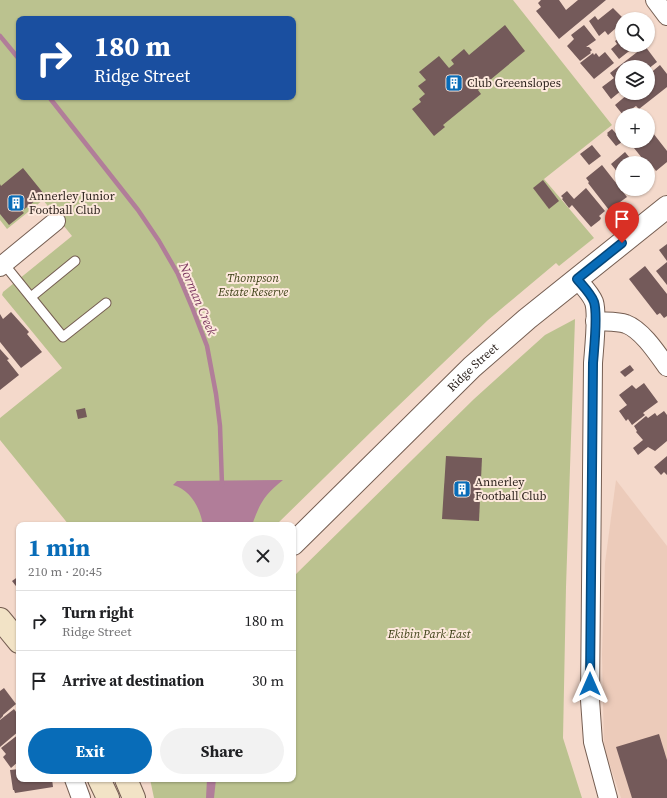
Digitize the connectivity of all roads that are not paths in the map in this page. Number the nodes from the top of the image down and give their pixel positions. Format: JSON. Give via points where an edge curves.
{"nodes":[{"id":1,"x":654,"y":0,"type":"edge"},
{"id":2,"x":667,"y":16,"type":"edge"},
{"id":3,"x":667,"y":207,"type":"edge"},
{"id":4,"x":56,"y":221,"type":"dead end"},
{"id":5,"x":75,"y":261,"type":"dead end"},
{"id":6,"x":1,"y":263,"type":"edge"},
{"id":7,"x":577,"y":279,"type":"junction"},
{"id":8,"x":31,"y":297,"type":"junction"},
{"id":9,"x":106,"y":303,"type":"dead end"},
{"id":10,"x":595,"y":321,"type":"junction"},
{"id":11,"x":667,"y":367,"type":"edge"},
{"id":12,"x":296,"y":541,"type":"edge"},
{"id":13,"x":0,"y":619,"type":"edge"},
{"id":14,"x":16,"y":638,"type":"edge"},
{"id":15,"x":75,"y":782,"type":"edge"},
{"id":16,"x":100,"y":782,"type":"edge"},
{"id":17,"x":127,"y":782,"type":"edge"},
{"id":18,"x":81,"y":798,"type":"edge"},
{"id":19,"x":108,"y":798,"type":"edge"},
{"id":20,"x":134,"y":798,"type":"edge"},
{"id":21,"x":608,"y":798,"type":"edge"}],
"edges":[{"from":1,"to":2,"type":"street"},
{"from":3,"to":7,"type":"street","name":"Ridge Street"},
{"from":4,"to":6,"type":"street"},
{"from":5,"to":8,"type":"lane"},
{"from":6,"to":8,"type":"lane"},
{"from":7,"to":10,"type":"street","via":[[594,302]]},
{"from":7,"to":12,"type":"street","name":"Ridge Street","via":[[472,367]]},
{"from":8,"to":9,"type":"lane","via":[[64,337]]},
{"from":10,"to":11,"type":"street","via":[[632,327]]},
{"from":10,"to":21,"type":"street","via":[[590,700],[593,742]]},
{"from":13,"to":14,"type":"main road"},
{"from":15,"to":18,"type":"street"},
{"from":16,"to":19,"type":"main road"},
{"from":17,"to":20,"type":"main road"}]}
